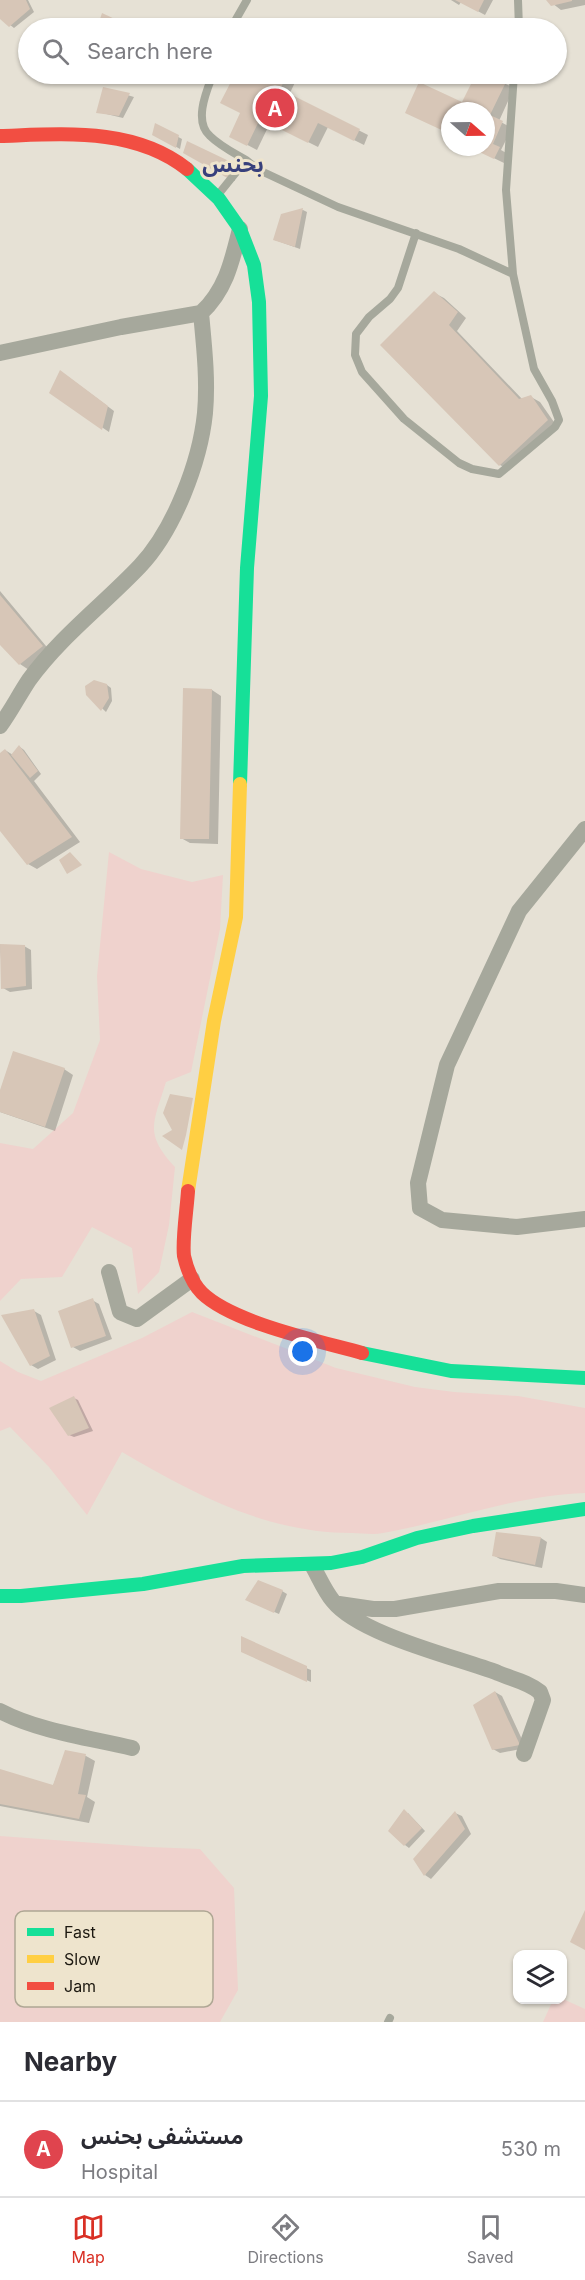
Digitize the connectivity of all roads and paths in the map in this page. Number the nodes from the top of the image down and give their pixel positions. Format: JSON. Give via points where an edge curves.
{"nodes":[{"id":1,"x":247,"y":0,"type":"edge"},
{"id":2,"x":518,"y":0,"type":"edge"},
{"id":3,"x":237,"y":18,"type":"edge"},
{"id":4,"x":519,"y":18,"type":"edge"},
{"id":5,"x":210,"y":84,"type":"edge"},
{"id":6,"x":513,"y":84,"type":"edge"},
{"id":7,"x":0,"y":136,"type":"edge"},
{"id":8,"x":246,"y":160,"type":"junction"},
{"id":9,"x":217,"y":196,"type":"junction"},
{"id":10,"x":240,"y":229,"type":"junction"},
{"id":11,"x":416,"y":233,"type":"junction"},
{"id":12,"x":513,"y":274,"type":"junction"},
{"id":13,"x":201,"y":313,"type":"junction"},
{"id":14,"x":0,"y":353,"type":"edge"},
{"id":15,"x":0,"y":726,"type":"edge"},
{"id":16,"x":585,"y":829,"type":"edge"},
{"id":17,"x":585,"y":1219,"type":"edge"},
{"id":18,"x":109,"y":1272,"type":"dead end"},
{"id":19,"x":192,"y":1279,"type":"junction"},
{"id":20,"x":585,"y":1378,"type":"edge"},
{"id":21,"x":585,"y":1509,"type":"edge"},
{"id":22,"x":312,"y":1565,"type":"junction"},
{"id":23,"x":585,"y":1595,"type":"edge"},
{"id":24,"x":0,"y":1596,"type":"edge"},
{"id":25,"x":334,"y":1603,"type":"junction"},
{"id":26,"x":0,"y":1711,"type":"edge"},
{"id":27,"x":132,"y":1748,"type":"dead end"},
{"id":28,"x":524,"y":1754,"type":"dead end"}],
"edges":[{"from":1,"to":3,"type":"lane"},
{"from":2,"to":4,"type":"lane"},
{"from":5,"to":8,"type":"lane","via":[[203,106],[208,135]]},
{"from":6,"to":12,"type":"lane","via":[[506,190]]},
{"from":7,"to":9,"type":"main road","via":[[67,134],[126,140],[170,156]]},
{"from":8,"to":9,"type":"lane"},
{"from":8,"to":11,"type":"lane","via":[[338,207]]},
{"from":9,"to":10,"type":"main road"},
{"from":10,"to":13,"type":"street","via":[[223,285]]},
{"from":10,"to":19,"type":"main road","via":[[254,266],[259,302],[261,396],[247,568],[236,917],[213,1031],[188,1192],[184,1256]]},
{"from":11,"to":12,"type":"lane"},
{"from":11,"to":12,"type":"lane","via":[[398,288],[356,334],[355,355],[362,372],[404,419],[459,464],[499,474],[559,420],[534,369]]},
{"from":13,"to":14,"type":"street"},
{"from":13,"to":15,"type":"street","via":[[205,412],[193,463],[169,526],[139,567],[29,680]]},
{"from":16,"to":17,"type":"street","via":[[519,911],[447,1065],[418,1183],[420,1208],[442,1220],[517,1227]]},
{"from":18,"to":19,"type":"street","via":[[120,1312],[137,1319]]},
{"from":19,"to":20,"type":"main road","via":[[201,1293],[217,1305],[273,1328],[368,1355],[451,1371]]},
{"from":21,"to":22,"type":"main road","via":[[473,1526],[417,1538],[362,1557]]},
{"from":22,"to":24,"type":"main road","via":[[243,1566],[143,1584]]},
{"from":22,"to":25,"type":"street"},
{"from":23,"to":25,"type":"street","via":[[499,1591],[395,1609]]},
{"from":25,"to":28,"type":"street","via":[[395,1638],[535,1688],[543,1700]]},
{"from":26,"to":27,"type":"street","via":[[42,1726]]}]}
